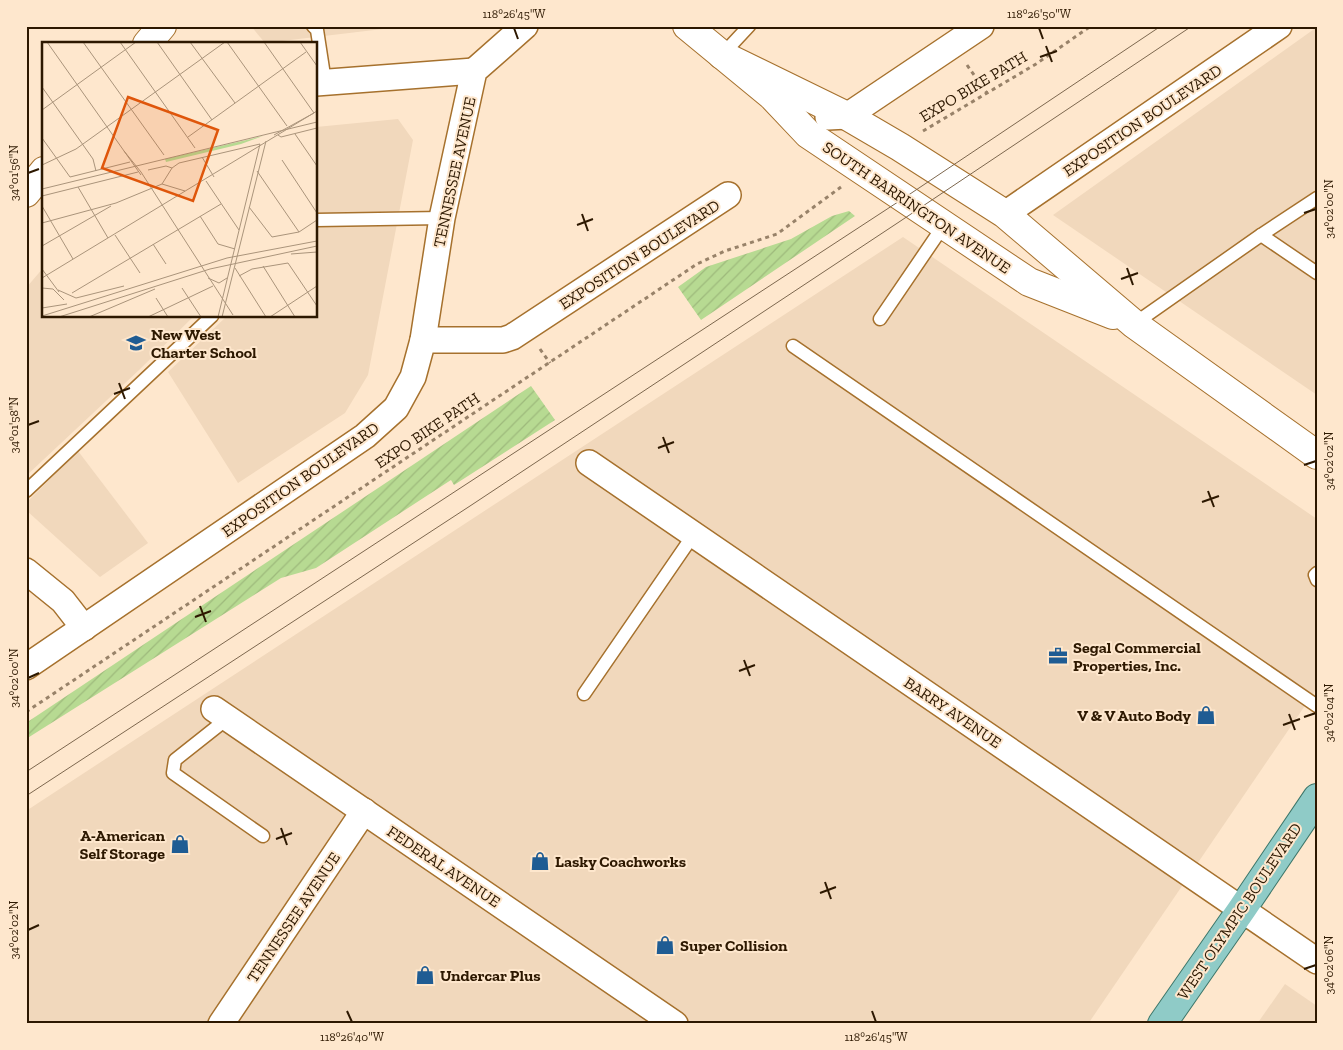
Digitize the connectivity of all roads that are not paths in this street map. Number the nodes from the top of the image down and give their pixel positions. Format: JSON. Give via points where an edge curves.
{"nodes":[{"id":1,"x":162,"y":26,"type":"edge"},
{"id":2,"x":313,"y":26,"type":"edge"},
{"id":3,"x":687,"y":26,"type":"edge"},
{"id":4,"x":750,"y":26,"type":"edge"},
{"id":5,"x":981,"y":26,"type":"edge"},
{"id":6,"x":1279,"y":26,"type":"edge"},
{"id":7,"x":517,"y":29,"type":"edge"},
{"id":8,"x":149,"y":42,"type":"edge"},
{"id":9,"x":318,"y":42,"type":"edge"},
{"id":10,"x":318,"y":43,"type":"edge"},
{"id":11,"x":722,"y":55,"type":"junction"},
{"id":12,"x":474,"y":71,"type":"junction"},
{"id":13,"x":321,"y":82,"type":"edge"},
{"id":14,"x":772,"y":96,"type":"junction"},
{"id":15,"x":847,"y":116,"type":"junction"},
{"id":16,"x":42,"y":174,"type":"edge"},
{"id":17,"x":26,"y":194,"type":"edge"},
{"id":18,"x":728,"y":195,"type":"dead end"},
{"id":19,"x":1317,"y":198,"type":"edge"},
{"id":20,"x":1005,"y":214,"type":"junction"},
{"id":21,"x":442,"y":218,"type":"junction"},
{"id":22,"x":318,"y":220,"type":"edge"},
{"id":23,"x":944,"y":225,"type":"junction"},
{"id":24,"x":1261,"y":235,"type":"junction"},
{"id":25,"x":1317,"y":273,"type":"edge"},
{"id":26,"x":1029,"y":282,"type":"junction"},
{"id":27,"x":210,"y":318,"type":"edge"},
{"id":28,"x":880,"y":320,"type":"dead end"},
{"id":29,"x":1134,"y":324,"type":"junction"},
{"id":30,"x":423,"y":340,"type":"junction"},
{"id":31,"x":793,"y":346,"type":"dead end"},
{"id":32,"x":1317,"y":455,"type":"edge"},
{"id":33,"x":589,"y":463,"type":"dead end"},
{"id":34,"x":26,"y":491,"type":"edge"},
{"id":35,"x":694,"y":534,"type":"junction"},
{"id":36,"x":26,"y":571,"type":"edge"},
{"id":37,"x":1317,"y":573,"type":"edge"},
{"id":38,"x":1317,"y":580,"type":"edge"},
{"id":39,"x":84,"y":628,"type":"junction"},
{"id":40,"x":26,"y":667,"type":"edge"},
{"id":41,"x":584,"y":694,"type":"dead end"},
{"id":42,"x":1317,"y":706,"type":"edge"},
{"id":43,"x":221,"y":713,"type":"joint"},
{"id":44,"x":1317,"y":798,"type":"edge"},
{"id":45,"x":364,"y":811,"type":"junction"},
{"id":46,"x":263,"y":836,"type":"dead end"},
{"id":47,"x":1242,"y":909,"type":"junction"},
{"id":48,"x":1317,"y":961,"type":"edge"},
{"id":49,"x":221,"y":1024,"type":"edge"},
{"id":50,"x":675,"y":1024,"type":"edge"},
{"id":51,"x":1162,"y":1024,"type":"edge"}],
"edges":[{"from":1,"to":8,"type":"street"},
{"from":2,"to":9,"type":"lane","via":[[317,30]]},
{"from":3,"to":11,"type":"street","name":"SOUTH BARRINGTON AVENUE"},
{"from":4,"to":11,"type":"lane"},
{"from":5,"to":15,"type":"street"},
{"from":6,"to":20,"type":"street","name":"EXPOSITION BOULEVARD"},
{"from":7,"to":12,"type":"street"},
{"from":10,"to":13,"type":"lane"},
{"from":11,"to":14,"type":"street","name":"SOUTH BARRINGTON AVENUE"},
{"from":11,"to":15,"type":"street","name":"SOUTH BARRINGTON AVENUE"},
{"from":12,"to":13,"type":"street"},
{"from":12,"to":21,"type":"street","name":"TENNESSEE AVENUE"},
{"from":14,"to":15,"type":"street","via":[[825,118]]},
{"from":14,"to":23,"type":"street","name":"SOUTH BARRINGTON AVENUE","via":[[808,134]]},
{"from":15,"to":20,"type":"street","name":"SOUTH BARRINGTON AVENUE"},
{"from":16,"to":17,"type":"street"},
{"from":18,"to":30,"type":"street","name":"EXPOSITION BOULEVARD","via":[[512,337],[503,340]]},
{"from":19,"to":24,"type":"lane"},
{"from":20,"to":26,"type":"street","via":[[1006,240]]},
{"from":20,"to":29,"type":"street","name":"SOUTH BARRINGTON AVENUE"},
{"from":21,"to":22,"type":"lane"},
{"from":21,"to":30,"type":"street","name":"TENNESSEE AVENUE"},
{"from":23,"to":26,"type":"street","name":"SOUTH BARRINGTON AVENUE"},
{"from":23,"to":28,"type":"lane"},
{"from":24,"to":25,"type":"lane"},
{"from":24,"to":29,"type":"lane"},
{"from":26,"to":29,"type":"street","name":"SOUTH BARRINGTON AVENUE"},
{"from":27,"to":34,"type":"lane"},
{"from":29,"to":32,"type":"street","name":"SOUTH BARRINGTON AVENUE"},
{"from":30,"to":39,"type":"street","name":"EXPOSITION BOULEVARD","via":[[413,377],[396,408],[365,436]]},
{"from":31,"to":42,"type":"lane"},
{"from":33,"to":35,"type":"street","name":"BARRY AVENUE"},
{"from":35,"to":41,"type":"lane"},
{"from":35,"to":47,"type":"street","name":"BARRY AVENUE"},
{"from":36,"to":39,"type":"street","via":[[63,601]]},
{"from":37,"to":38,"type":"lane"},
{"from":39,"to":40,"type":"street","name":"EXPOSITION BOULEVARD"},
{"from":43,"to":45,"type":"street","name":"FEDERAL AVENUE"},
{"from":43,"to":46,"type":"lane","via":[[175,760],[173,773]]},
{"from":44,"to":47,"type":"main road","name":"WEST OLYMPIC BOULEVARD"},
{"from":45,"to":49,"type":"street","name":"TENNESSEE AVENUE"},
{"from":45,"to":50,"type":"street","name":"FEDERAL AVENUE"},
{"from":47,"to":48,"type":"street","name":"BARRY AVENUE"},
{"from":47,"to":51,"type":"main road","name":"WEST OLYMPIC BOULEVARD"}]}
